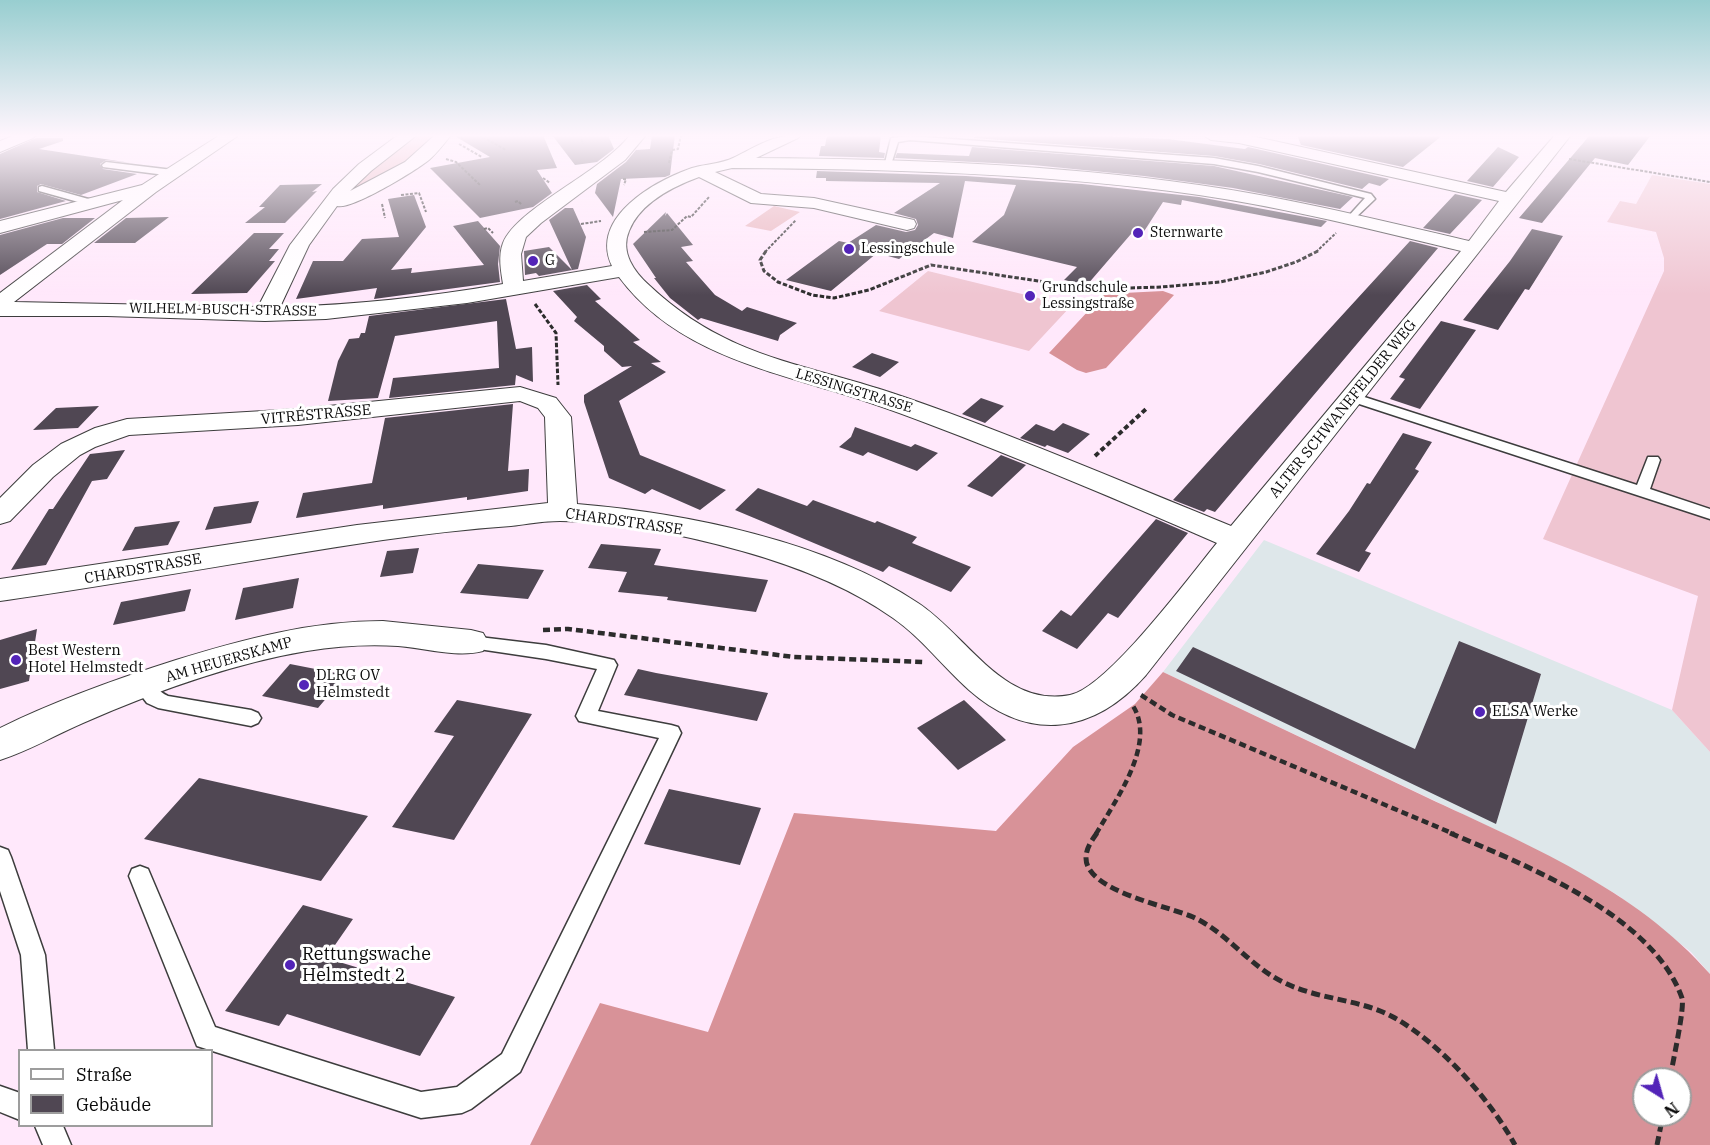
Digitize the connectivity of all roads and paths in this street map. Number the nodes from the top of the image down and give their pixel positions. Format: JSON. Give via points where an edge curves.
{"nodes":[{"id":1,"x":148,"y":188,"type":"edge"},
{"id":2,"x":150,"y":188,"type":"edge"},
{"id":3,"x":342,"y":188,"type":"edge"},
{"id":4,"x":370,"y":188,"type":"edge"},
{"id":5,"x":574,"y":188,"type":"edge"},
{"id":6,"x":660,"y":188,"type":"edge"},
{"id":7,"x":708,"y":188,"type":"edge"},
{"id":8,"x":742,"y":188,"type":"edge"},
{"id":9,"x":1179,"y":188,"type":"edge"},
{"id":10,"x":1337,"y":188,"type":"edge"},
{"id":11,"x":1467,"y":188,"type":"edge"},
{"id":12,"x":1518,"y":188,"type":"edge"},
{"id":13,"x":42,"y":189,"type":"dead end"},
{"id":14,"x":400,"y":196,"type":"dead end"},
{"id":15,"x":1510,"y":198,"type":"junction"},
{"id":16,"x":88,"y":202,"type":"junction"},
{"id":17,"x":823,"y":205,"type":"junction"},
{"id":18,"x":324,"y":210,"type":"junction"},
{"id":19,"x":426,"y":212,"type":"dead end"},
{"id":20,"x":1351,"y":219,"type":"junction"},
{"id":21,"x":907,"y":224,"type":"dead end"},
{"id":22,"x":0,"y":227,"type":"edge"},
{"id":23,"x":637,"y":232,"type":"dead end"},
{"id":24,"x":1474,"y":248,"type":"junction"},
{"id":25,"x":622,"y":270,"type":"junction"},
{"id":26,"x":518,"y":288,"type":"junction"},
{"id":27,"x":0,"y":303,"type":"edge"},
{"id":28,"x":0,"y":309,"type":"edge"},
{"id":29,"x":265,"y":314,"type":"junction"},
{"id":30,"x":1352,"y":397,"type":"junction"},
{"id":31,"x":553,"y":406,"type":"junction"},
{"id":32,"x":1146,"y":410,"type":"dead end"},
{"id":33,"x":1653,"y":460,"type":"dead end"},
{"id":34,"x":1078,"y":472,"type":"junction"},
{"id":35,"x":1642,"y":492,"type":"junction"},
{"id":36,"x":563,"y":512,"type":"junction"},
{"id":37,"x":1710,"y":514,"type":"edge"},
{"id":38,"x":0,"y":515,"type":"edge"},
{"id":39,"x":1236,"y":540,"type":"junction"},
{"id":40,"x":0,"y":590,"type":"edge"},
{"id":41,"x":673,"y":641,"type":"dead end"},
{"id":42,"x":471,"y":642,"type":"joint"},
{"id":43,"x":963,"y":663,"type":"junction"},
{"id":44,"x":1120,"y":681,"type":"junction"},
{"id":45,"x":142,"y":685,"type":"junction"},
{"id":46,"x":251,"y":718,"type":"dead end"},
{"id":47,"x":0,"y":746,"type":"edge"},
{"id":48,"x":0,"y":857,"type":"edge"},
{"id":49,"x":140,"y":876,"type":"dead end"},
{"id":50,"x":41,"y":1049,"type":"edge"},
{"id":51,"x":1672,"y":1067,"type":"edge"},
{"id":52,"x":0,"y":1099,"type":"edge"},
{"id":53,"x":18,"y":1106,"type":"edge"},
{"id":54,"x":50,"y":1127,"type":"edge"},
{"id":55,"x":1661,"y":1127,"type":"edge"},
{"id":56,"x":57,"y":1145,"type":"edge"},
{"id":57,"x":1515,"y":1145,"type":"edge"},
{"id":58,"x":1657,"y":1145,"type":"edge"}],
"edges":[{"from":1,"to":16,"type":"street"},
{"from":2,"to":27,"type":"street"},
{"from":3,"to":18,"type":"street"},
{"from":4,"to":18,"type":"street"},
{"from":5,"to":26,"type":"street","via":[[514,241],[511,258]]},
{"from":6,"to":25,"type":"street","via":[[629,214],[616,238]]},
{"from":7,"to":23,"type":"path","via":[[691,217],[687,216],[672,230]]},
{"from":8,"to":17,"type":"street","via":[[757,199]]},
{"from":9,"to":20,"type":"street"},
{"from":10,"to":20,"type":"lane","via":[[1370,199]]},
{"from":11,"to":15,"type":"street"},
{"from":12,"to":15,"type":"street","name":"ALTER SCHWANEFELDER WEG"},
{"from":13,"to":16,"type":"lane"},
{"from":14,"to":19,"type":"path","via":[[419,193]]},
{"from":15,"to":24,"type":"street","name":"ALTER SCHWANEFELDER WEG"},
{"from":16,"to":22,"type":"street"},
{"from":17,"to":20,"type":"path","via":[[794,221],[760,260],[764,271],[778,282],[834,298],[869,290],[931,265],[1092,289],[1220,282],[1266,272],[1307,257]]},
{"from":17,"to":21,"type":"street"},
{"from":18,"to":29,"type":"street","via":[[304,237]]},
{"from":20,"to":24,"type":"street"},
{"from":24,"to":30,"type":"street","name":"ALTER SCHWANEFELDER WEG"},
{"from":25,"to":26,"type":"street","name":"WILHELM-BUSCH-STRASSE"},
{"from":25,"to":34,"type":"street","name":"LESSINGSTRASSE","via":[[658,307],[723,348],[911,408]]},
{"from":26,"to":29,"type":"street","name":"WILHELM-BUSCH-STRASSE","via":[[371,308]]},
{"from":26,"to":31,"type":"path","via":[[556,333],[559,394]]},
{"from":28,"to":29,"type":"street","name":"WILHELM-BUSCH-STRASSE"},
{"from":30,"to":35,"type":"lane"},
{"from":30,"to":39,"type":"street","name":"ALTER SCHWANEFELDER WEG"},
{"from":31,"to":36,"type":"street","via":[[558,417]]},
{"from":31,"to":38,"type":"street","name":"VITRÉSTRASSE","via":[[520,394],[298,417],[127,427],[70,448],[53,460]]},
{"from":32,"to":34,"type":"path"},
{"from":33,"to":35,"type":"lane"},
{"from":34,"to":39,"type":"street","name":"LESSINGSTRASSE"},
{"from":35,"to":37,"type":"lane"},
{"from":36,"to":40,"type":"street","name":"CHARDSTRASSE","via":[[360,533]]},
{"from":36,"to":43,"type":"street","name":"CHARDSTRASSE","via":[[652,524],[748,543],[795,557],[909,612]]},
{"from":39,"to":44,"type":"street","name":"ALTER SCHWANEFELDER WEG"},
{"from":41,"to":43,"type":"path","via":[[794,657]]},
{"from":42,"to":45,"type":"street","name":"AM HEUERSKAMP","via":[[403,634],[353,634],[284,642]]},
{"from":42,"to":49,"type":"lane","via":[[608,665],[586,716],[671,733],[511,1064],[491,1080],[462,1100],[421,1105],[206,1037]]},
{"from":43,"to":44,"type":"street","name":"CHARDSTRASSE","via":[[1017,706],[1037,711],[1057,713],[1081,707],[1103,697]]},
{"from":44,"to":51,"type":"path","via":[[1172,715],[1531,867],[1604,909],[1643,938],[1683,1000]]},
{"from":44,"to":57,"type":"path","via":[[1142,722],[1142,743],[1088,848],[1085,861],[1094,876],[1106,885],[1211,925],[1270,976],[1308,994],[1378,1010],[1400,1020],[1492,1110]]},
{"from":45,"to":46,"type":"lane","via":[[165,703]]},
{"from":45,"to":47,"type":"street","name":"AM HEUERSKAMP","via":[[69,712]]},
{"from":48,"to":50,"type":"lane","via":[[33,955]]},
{"from":52,"to":53,"type":"lane"},
{"from":54,"to":56,"type":"lane"},
{"from":55,"to":58,"type":"path"}]}
